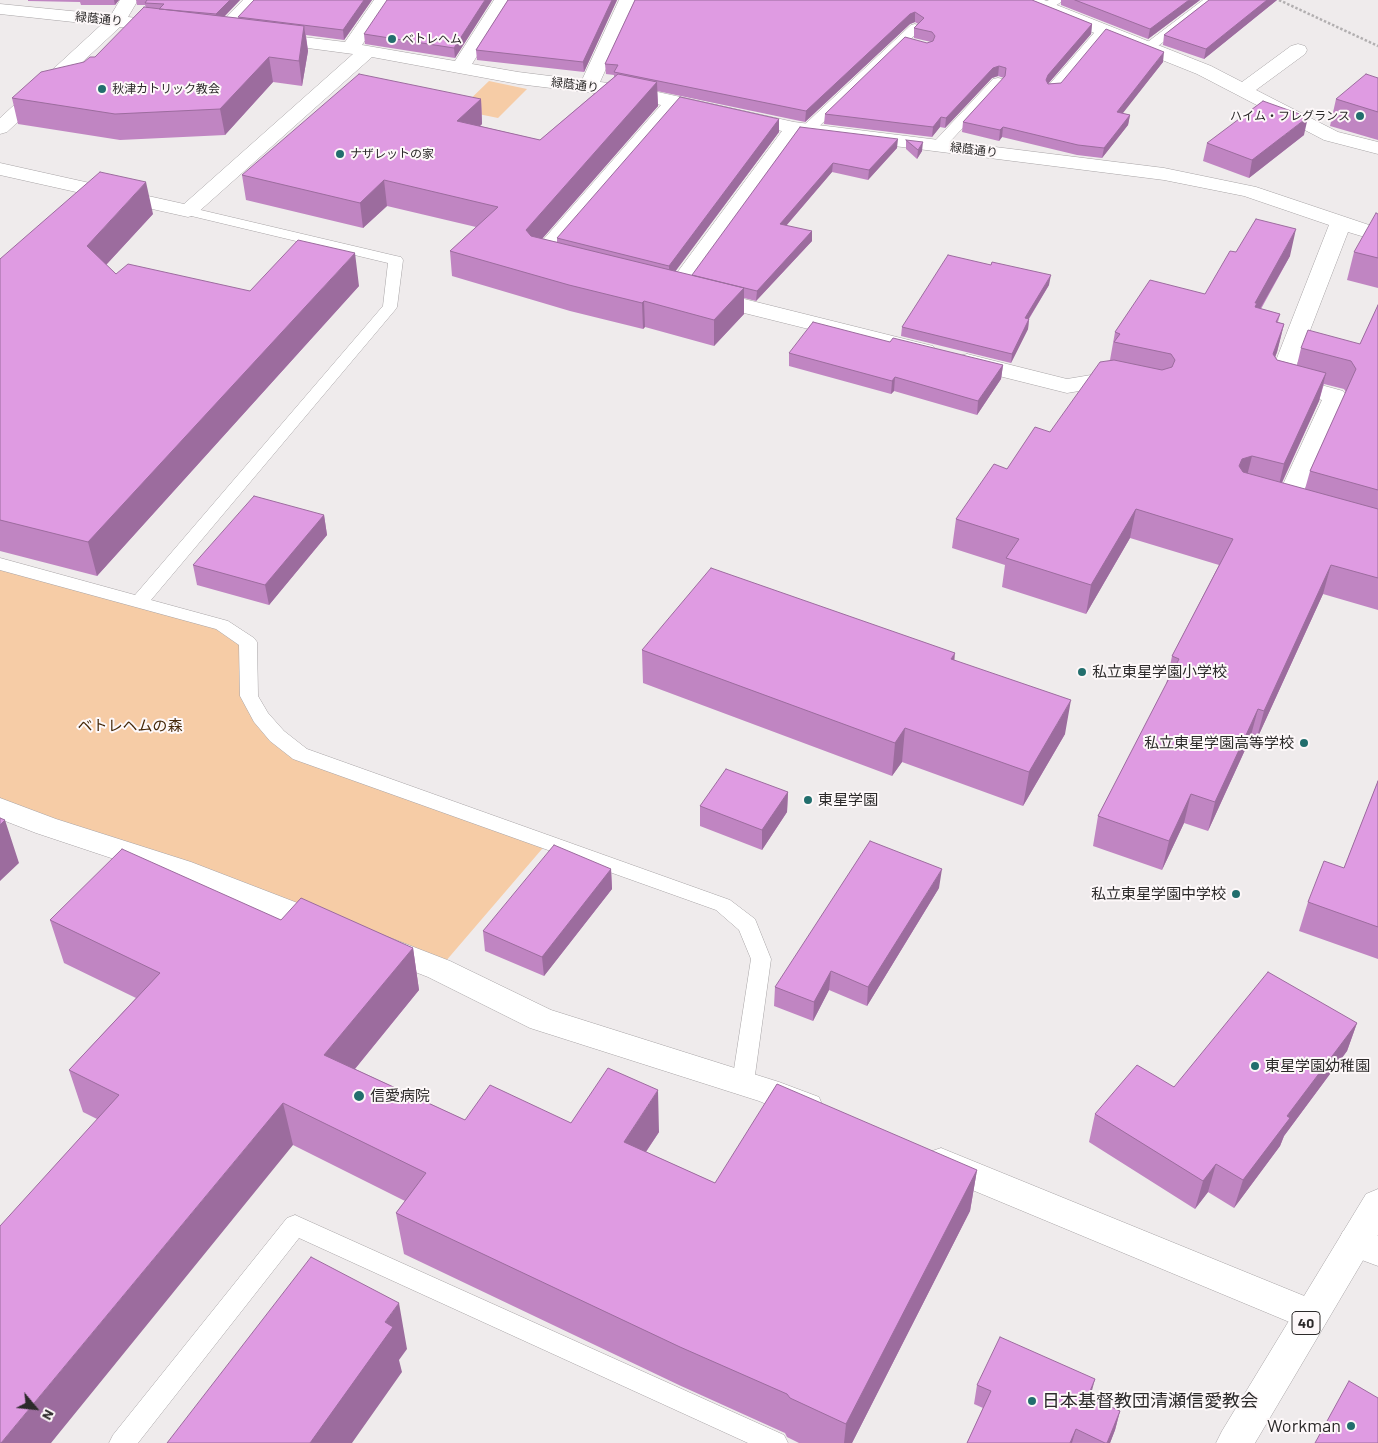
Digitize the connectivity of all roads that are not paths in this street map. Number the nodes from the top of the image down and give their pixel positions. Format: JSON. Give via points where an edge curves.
{"nodes":[{"id":1,"x":129,"y":0,"type":"edge"},
{"id":2,"x":253,"y":0,"type":"edge"},
{"id":3,"x":383,"y":0,"type":"edge"},
{"id":4,"x":503,"y":0,"type":"edge"},
{"id":5,"x":628,"y":0,"type":"edge"},
{"id":6,"x":1211,"y":0,"type":"edge"},
{"id":7,"x":1044,"y":2,"type":"edge"},
{"id":8,"x":7,"y":6,"type":"edge"},
{"id":9,"x":116,"y":21,"type":"junction"},
{"id":10,"x":183,"y":28,"type":"edge"},
{"id":11,"x":915,"y":28,"type":"edge"},
{"id":12,"x":1104,"y":29,"type":"junction"},
{"id":13,"x":202,"y":30,"type":"edge"},
{"id":14,"x":222,"y":32,"type":"junction"},
{"id":15,"x":901,"y":41,"type":"junction"},
{"id":16,"x":918,"y":45,"type":"edge"},
{"id":17,"x":1149,"y":47,"type":"junction"},
{"id":18,"x":359,"y":50,"type":"junction"},
{"id":19,"x":1298,"y":50,"type":"dead end"},
{"id":20,"x":461,"y":67,"type":"junction"},
{"id":21,"x":998,"y":82,"type":"edge"},
{"id":22,"x":590,"y":86,"type":"junction"},
{"id":23,"x":1054,"y":89,"type":"edge"},
{"id":24,"x":1242,"y":91,"type":"junction"},
{"id":25,"x":674,"y":102,"type":"junction"},
{"id":26,"x":0,"y":128,"type":"edge"},
{"id":27,"x":801,"y":129,"type":"junction"},
{"id":28,"x":938,"y":146,"type":"junction"},
{"id":29,"x":1378,"y":148,"type":"edge"},
{"id":30,"x":0,"y":169,"type":"edge"},
{"id":31,"x":188,"y":211,"type":"junction"},
{"id":32,"x":1341,"y":222,"type":"junction"},
{"id":33,"x":1378,"y":235,"type":"edge"},
{"id":34,"x":579,"y":265,"type":"edge"},
{"id":35,"x":1147,"y":387,"type":"edge"},
{"id":36,"x":1262,"y":498,"type":"edge"},
{"id":37,"x":0,"y":564,"type":"edge"},
{"id":38,"x":139,"y":602,"type":"junction"},
{"id":39,"x":0,"y":808,"type":"edge"},
{"id":40,"x":743,"y":1082,"type":"junction"},
{"id":41,"x":832,"y":1117,"type":"edge"},
{"id":42,"x":914,"y":1151,"type":"edge"},
{"id":43,"x":1378,"y":1204,"type":"edge"},
{"id":44,"x":1366,"y":1246,"type":"edge"},
{"id":45,"x":1310,"y":1315,"type":"junction"},
{"id":46,"x":122,"y":1443,"type":"edge"},
{"id":47,"x":775,"y":1443,"type":"edge"},
{"id":48,"x":1235,"y":1443,"type":"edge"}],
"edges":[{"from":1,"to":9,"type":"street"},
{"from":2,"to":14,"type":"street"},
{"from":3,"to":18,"type":"street"},
{"from":4,"to":20,"type":"street"},
{"from":5,"to":22,"type":"street"},
{"from":6,"to":17,"type":"lane"},
{"from":7,"to":12,"type":"street"},
{"from":8,"to":9,"type":"street","name":"緑蔭通り"},
{"from":9,"to":10,"type":"street","name":"緑蔭通り"},
{"from":9,"to":26,"type":"street"},
{"from":11,"to":15,"type":"lane"},
{"from":12,"to":17,"type":"street"},
{"from":12,"to":23,"type":"lane"},
{"from":13,"to":14,"type":"street","name":"緑蔭通り"},
{"from":14,"to":18,"type":"street","name":"緑蔭通り"},
{"from":15,"to":16,"type":"lane"},
{"from":15,"to":27,"type":"lane"},
{"from":17,"to":24,"type":"street","via":[[1204,70]]},
{"from":18,"to":20,"type":"street","name":"緑蔭通り"},
{"from":18,"to":31,"type":"street"},
{"from":19,"to":24,"type":"street"},
{"from":20,"to":22,"type":"street","name":"緑蔭通り","via":[[518,78]]},
{"from":21,"to":28,"type":"lane"},
{"from":22,"to":25,"type":"street","name":"緑蔭通り"},
{"from":24,"to":29,"type":"street","via":[[1331,136]]},
{"from":25,"to":27,"type":"street","name":"緑蔭通り"},
{"from":25,"to":34,"type":"street","via":[[540,256]]},
{"from":27,"to":28,"type":"street","name":"緑蔭通り"},
{"from":27,"to":35,"type":"street","via":[[666,287],[1067,386],[1110,379]]},
{"from":28,"to":32,"type":"street","name":"緑蔭通り","via":[[1173,176],[1248,191]]},
{"from":30,"to":31,"type":"street"},
{"from":31,"to":38,"type":"lane","via":[[396,260],[390,307]]},
{"from":32,"to":33,"type":"street","name":"緑蔭通り"},
{"from":32,"to":36,"type":"street","via":[[1279,381],[1335,396],[1295,507]]},
{"from":37,"to":38,"type":"lane"},
{"from":38,"to":40,"type":"lane","via":[[222,625],[248,642],[249,696],[277,736],[300,754],[723,905],[748,925],[761,959]]},
{"from":39,"to":40,"type":"street","via":[[181,870],[439,969],[541,1019]]},
{"from":40,"to":41,"type":"street"},
{"from":42,"to":45,"type":"street"},
{"from":43,"to":44,"type":"street","number":"40"},
{"from":44,"to":45,"type":"street","number":"40"},
{"from":45,"to":48,"type":"street","number":"40"},
{"from":46,"to":47,"type":"lane","via":[[295,1225]]}]}
